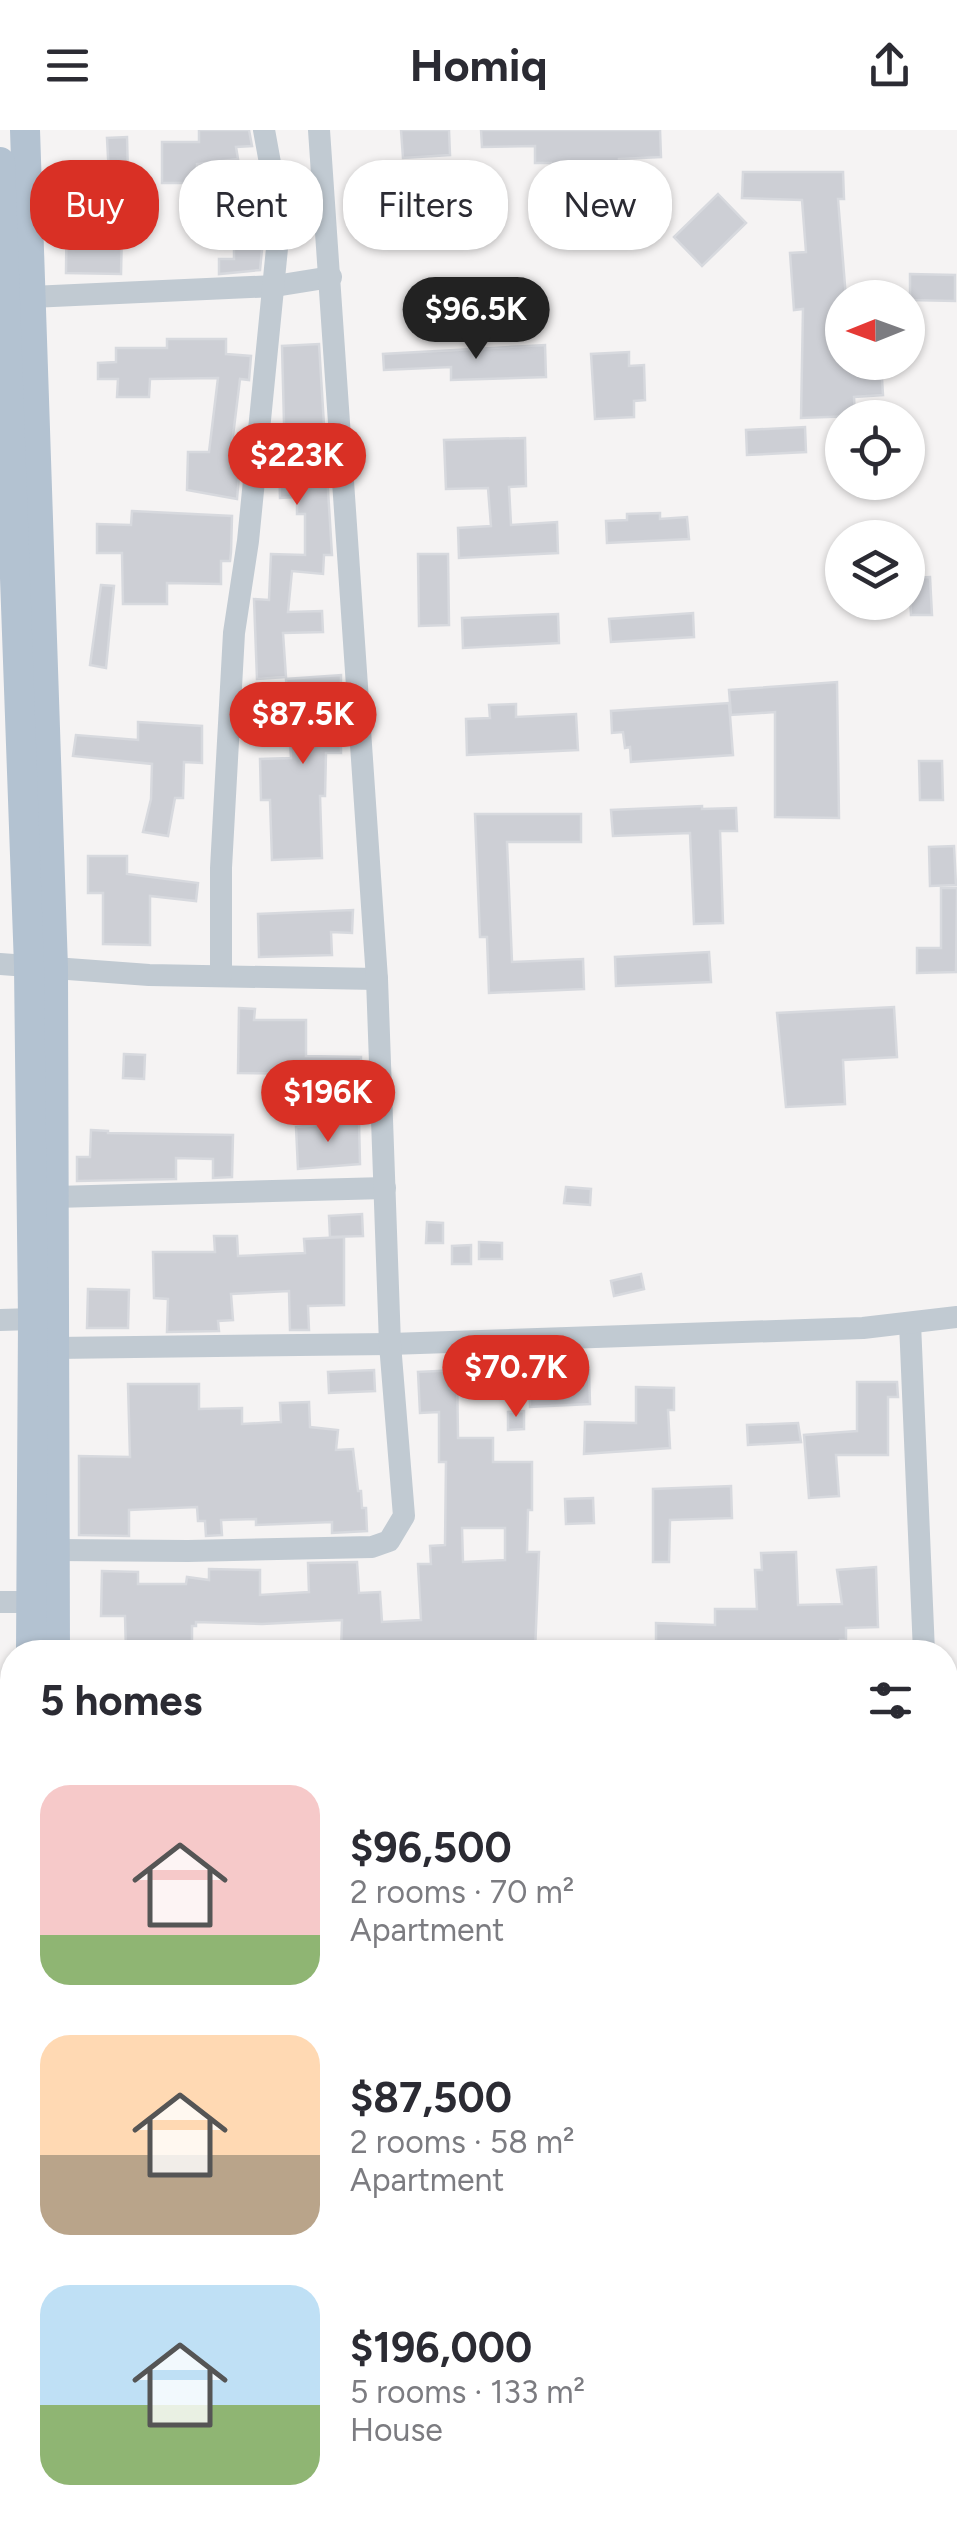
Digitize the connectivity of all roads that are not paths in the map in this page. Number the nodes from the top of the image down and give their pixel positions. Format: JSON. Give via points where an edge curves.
{"nodes":[{"id":1,"x":26,"y":130,"type":"edge"},
{"id":2,"x":264,"y":130,"type":"edge"},
{"id":3,"x":319,"y":130,"type":"edge"},
{"id":4,"x":0,"y":162,"type":"edge"},
{"id":5,"x":331,"y":277,"type":"junction"},
{"id":6,"x":275,"y":286,"type":"junction"},
{"id":7,"x":31,"y":296,"type":"junction"},
{"id":8,"x":28,"y":966,"type":"edge"},
{"id":9,"x":221,"y":975,"type":"junction"},
{"id":10,"x":377,"y":979,"type":"junction"},
{"id":11,"x":385,"y":1188,"type":"junction"},
{"id":12,"x":55,"y":1196,"type":"junction"},
{"id":13,"x":957,"y":1317,"type":"edge"},
{"id":14,"x":33,"y":1319,"type":"junction"},
{"id":15,"x":0,"y":1320,"type":"edge"},
{"id":16,"x":910,"y":1322,"type":"junction"},
{"id":17,"x":390,"y":1344,"type":"junction"},
{"id":18,"x":55,"y":1348,"type":"junction"},
{"id":19,"x":55,"y":1550,"type":"junction"},
{"id":20,"x":0,"y":1602,"type":"edge"},
{"id":21,"x":31,"y":1602,"type":"junction"},
{"id":22,"x":31,"y":1640,"type":"edge"},
{"id":23,"x":55,"y":1640,"type":"edge"},
{"id":24,"x":923,"y":1640,"type":"edge"}],
"edges":[{"from":1,"to":7,"type":"main road"},
{"from":2,"to":6,"type":"street","via":[[280,218]]},
{"from":3,"to":5,"type":"street"},
{"from":4,"to":8,"type":"main road"},
{"from":5,"to":6,"type":"street"},
{"from":5,"to":10,"type":"street"},
{"from":6,"to":7,"type":"street"},
{"from":6,"to":9,"type":"street","via":[[234,633]]},
{"from":7,"to":8,"type":"main road"},
{"from":8,"to":9,"type":"street"},
{"from":8,"to":12,"type":"main road"},
{"from":8,"to":14,"type":"main road"},
{"from":9,"to":10,"type":"street"},
{"from":10,"to":11,"type":"street"},
{"from":11,"to":12,"type":"street"},
{"from":11,"to":17,"type":"street"},
{"from":12,"to":18,"type":"main road"},
{"from":13,"to":16,"type":"street"},
{"from":14,"to":15,"type":"street"},
{"from":14,"to":21,"type":"main road"},
{"from":16,"to":17,"type":"street"},
{"from":16,"to":24,"type":"street"},
{"from":17,"to":18,"type":"street"},
{"from":17,"to":19,"type":"street","via":[[404,1516],[389,1541],[372,1547]]},
{"from":18,"to":19,"type":"main road"},
{"from":19,"to":23,"type":"main road"},
{"from":20,"to":21,"type":"street"},
{"from":21,"to":22,"type":"main road"}]}
